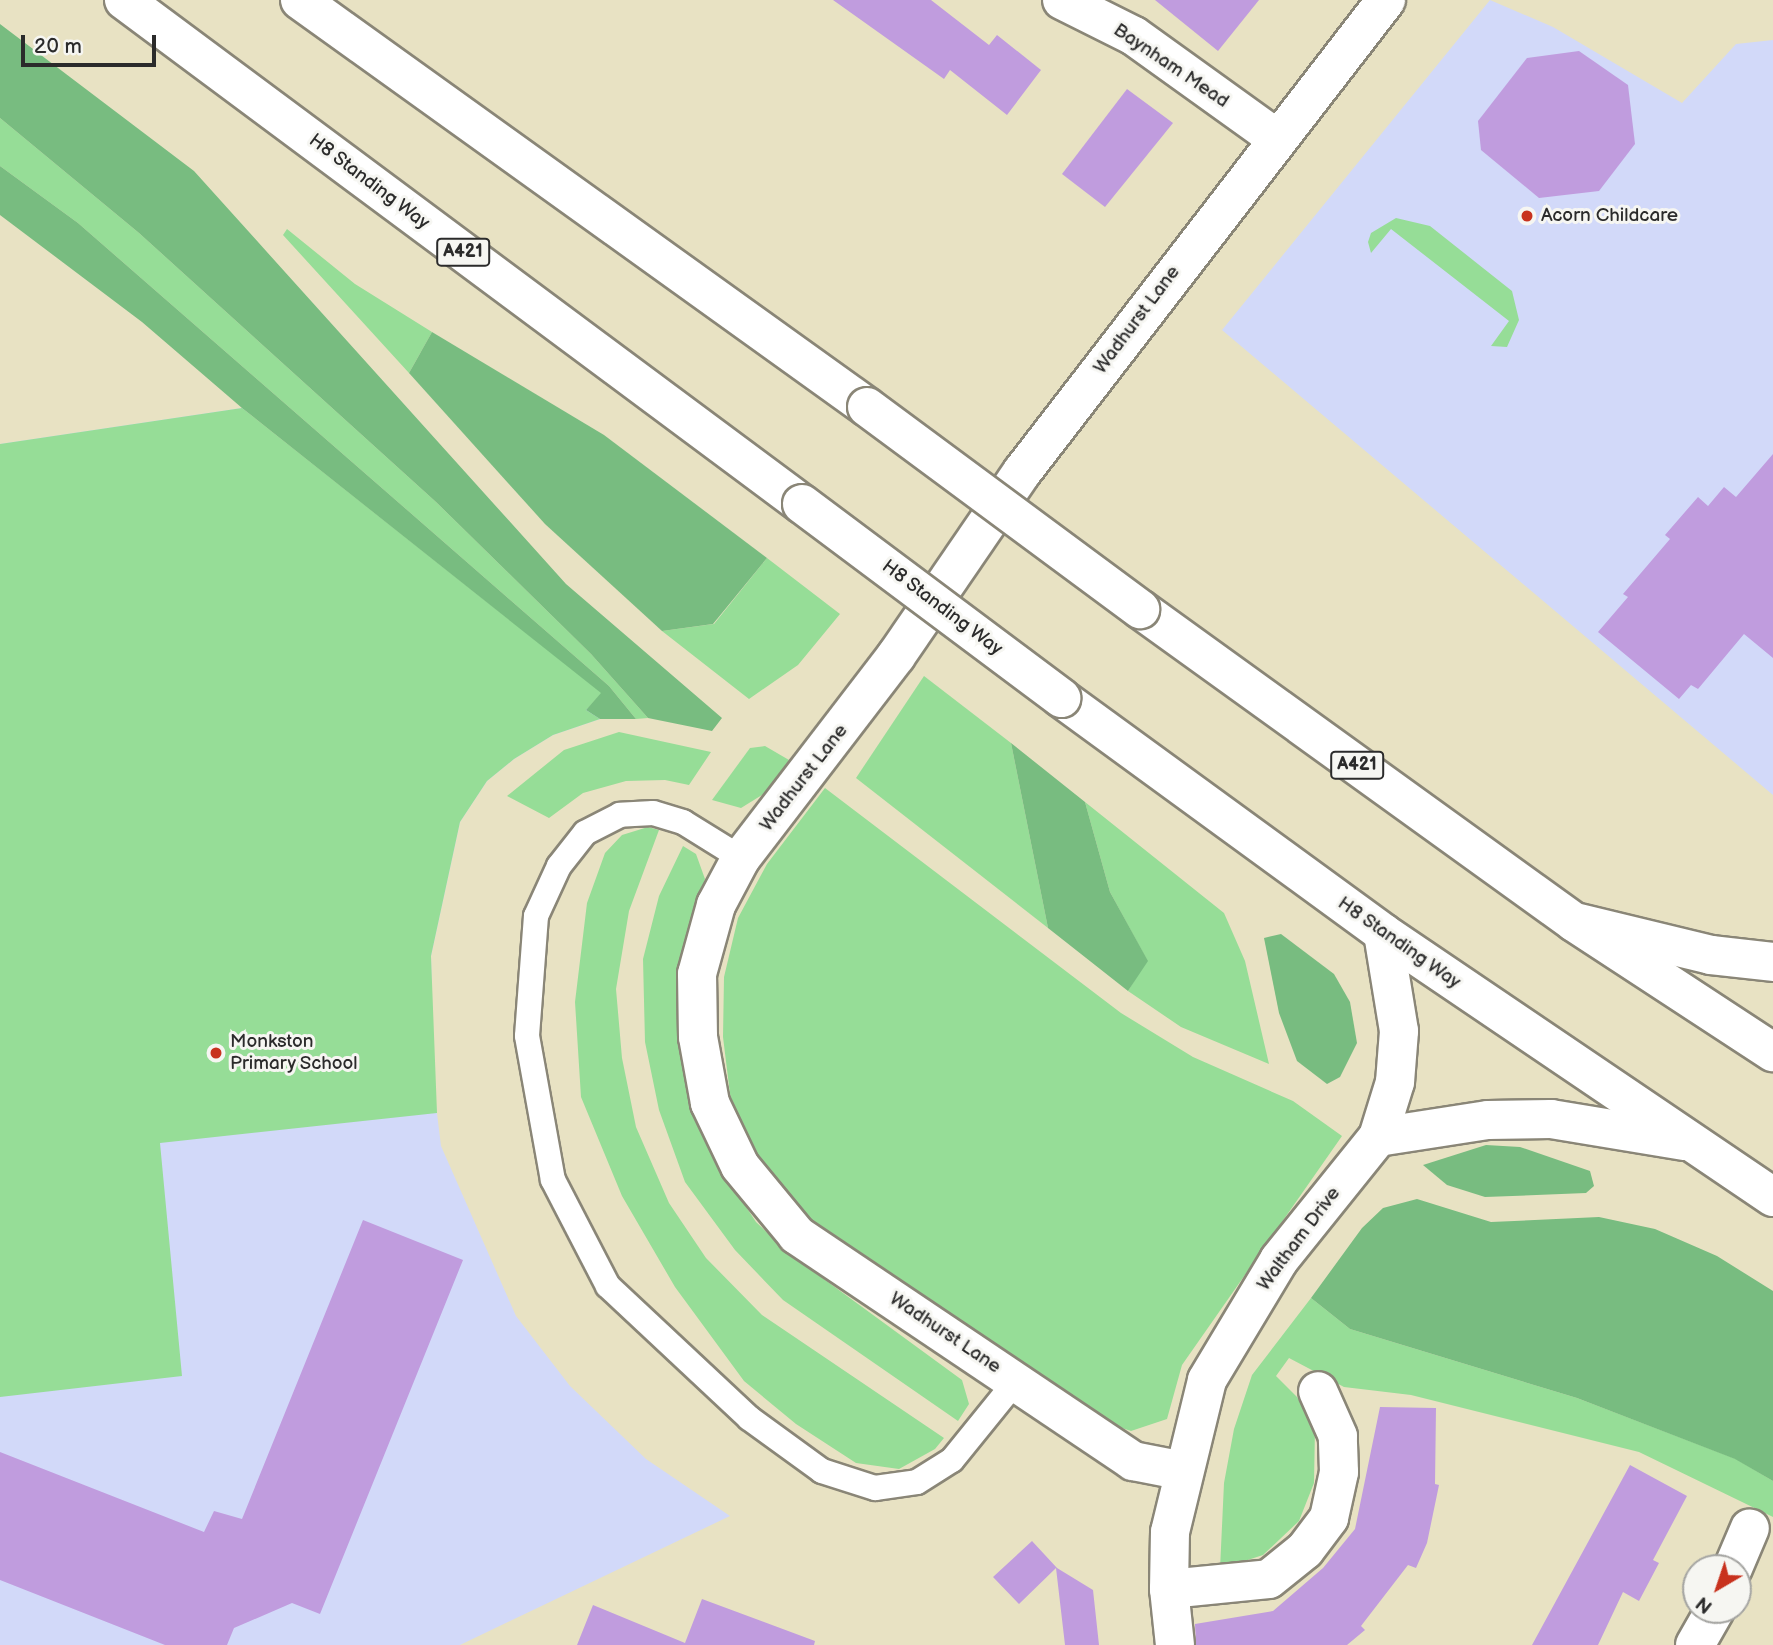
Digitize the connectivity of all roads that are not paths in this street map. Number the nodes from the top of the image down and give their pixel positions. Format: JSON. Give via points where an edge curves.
{"nodes":[{"id":1,"x":124,"y":0,"type":"edge"},
{"id":2,"x":300,"y":0,"type":"edge"},
{"id":3,"x":1062,"y":0,"type":"edge"},
{"id":4,"x":1386,"y":0,"type":"edge"},
{"id":5,"x":1276,"y":138,"type":"junction"},
{"id":6,"x":741,"y":858,"type":"junction"},
{"id":7,"x":1574,"y":922,"type":"junction"},
{"id":8,"x":1383,"y":933,"type":"junction"},
{"id":9,"x":1773,"y":962,"type":"edge"},
{"id":10,"x":1773,"y":1052,"type":"edge"},
{"id":11,"x":1378,"y":1137,"type":"junction"},
{"id":12,"x":1684,"y":1141,"type":"junction"},
{"id":13,"x":1773,"y":1197,"type":"edge"},
{"id":14,"x":1016,"y":1381,"type":"junction"},
{"id":15,"x":1318,"y":1391,"type":"dead end"},
{"id":16,"x":1184,"y":1471,"type":"junction"},
{"id":17,"x":1750,"y":1528,"type":"dead end"},
{"id":18,"x":1739,"y":1554,"type":"edge"},
{"id":19,"x":1169,"y":1589,"type":"junction"},
{"id":20,"x":1707,"y":1624,"type":"edge"},
{"id":21,"x":1175,"y":1645,"type":"edge"},
{"id":22,"x":1695,"y":1645,"type":"edge"}],
"edges":[{"from":1,"to":8,"type":"main road","name":"H8 Standing Way","number":"A421","bridge":true},
{"from":2,"to":7,"type":"main road","number":"A421","bridge":true},
{"from":3,"to":5,"type":"main road","name":"Baynham Mead","via":[[1134,36]]},
{"from":4,"to":5,"type":"main road","name":"Wadhurst Lane"},
{"from":5,"to":6,"type":"main road","name":"Wadhurst Lane","via":[[1022,472],[896,656]]},
{"from":6,"to":14,"type":"main road","name":"Wadhurst Lane","via":[[716,905],[697,975],[698,1037],[710,1103],[740,1166],[797,1235]]},
{"from":6,"to":14,"type":"lane","via":[[683,822],[653,813],[620,815],[585,833],[559,866],[536,916],[527,1035],[553,1180],[608,1286],[749,1418],[822,1471],[875,1488],[917,1482],[952,1460]]},
{"from":7,"to":9,"type":"main road","via":[[1711,955]]},
{"from":7,"to":10,"type":"main road","number":"A421"},
{"from":8,"to":11,"type":"main road","via":[[1399,1031],[1395,1082]]},
{"from":8,"to":12,"type":"main road","name":"H8 Standing Way","number":"A421"},
{"from":11,"to":12,"type":"main road","via":[[1488,1119],[1551,1119]]},
{"from":11,"to":16,"type":"main road","name":"Waltham Drive","via":[[1279,1260],[1227,1342],[1207,1380]]},
{"from":12,"to":13,"type":"main road","name":"H8 Standing Way","number":"A421"},
{"from":14,"to":16,"type":"main road","name":"Wadhurst Lane","via":[[1133,1461]]},
{"from":15,"to":19,"type":"main road","via":[[1338,1436],[1339,1472],[1329,1518],[1269,1579]]},
{"from":16,"to":19,"type":"main road","name":"Waltham Drive","via":[[1170,1532]]},
{"from":17,"to":18,"type":"main road"},
{"from":19,"to":21,"type":"main road","name":"Waltham Drive"},
{"from":20,"to":22,"type":"main road"}]}
